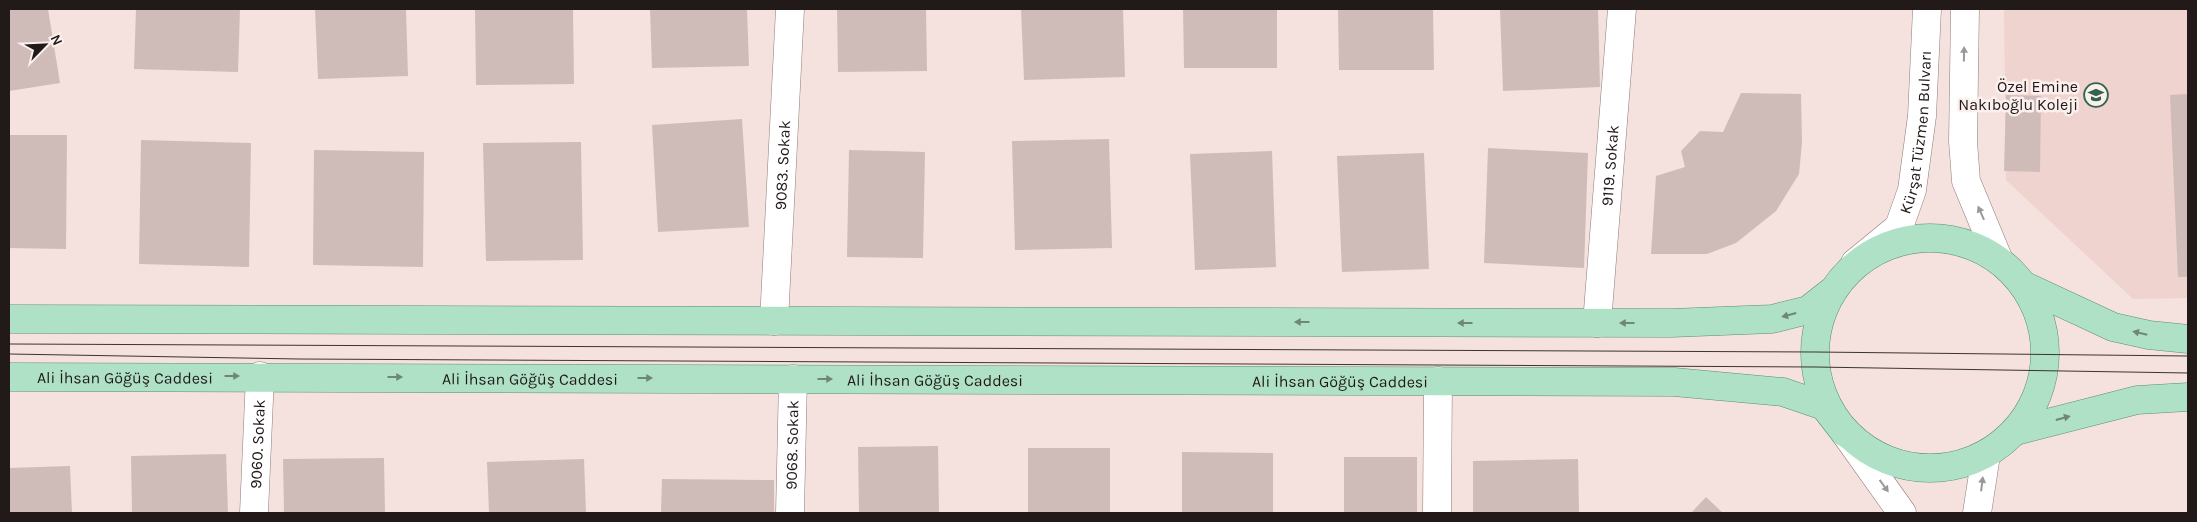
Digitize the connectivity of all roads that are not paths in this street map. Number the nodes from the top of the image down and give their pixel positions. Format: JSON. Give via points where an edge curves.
{"nodes":[{"id":1,"x":790,"y":9,"type":"edge"},
{"id":2,"x":1622,"y":9,"type":"edge"},
{"id":3,"x":1927,"y":9,"type":"edge"},
{"id":4,"x":1965,"y":9,"type":"edge"},
{"id":5,"x":1998,"y":258,"type":"junction"},
{"id":6,"x":1855,"y":263,"type":"junction"},
{"id":7,"x":2025,"y":286,"type":"junction"},
{"id":8,"x":1831,"y":292,"type":"junction"},
{"id":9,"x":9,"y":319,"type":"edge"},
{"id":10,"x":774,"y":321,"type":"junction"},
{"id":11,"x":1597,"y":323,"type":"junction"},
{"id":12,"x":2188,"y":339,"type":"edge"},
{"id":13,"x":260,"y":376,"type":"junction"},
{"id":14,"x":9,"y":377,"type":"edge"},
{"id":15,"x":793,"y":379,"type":"junction"},
{"id":16,"x":1438,"y":381,"type":"junction"},
{"id":17,"x":2188,"y":397,"type":"edge"},
{"id":18,"x":2016,"y":431,"type":"junction"},
{"id":19,"x":1845,"y":432,"type":"junction"},
{"id":20,"x":1986,"y":455,"type":"junction"},
{"id":21,"x":254,"y":513,"type":"edge"},
{"id":22,"x":790,"y":513,"type":"edge"},
{"id":23,"x":1437,"y":513,"type":"edge"},
{"id":24,"x":1902,"y":513,"type":"edge"},
{"id":25,"x":1977,"y":513,"type":"edge"}],
"edges":[{"from":1,"to":10,"type":"street","name":"9083. Sokak"},
{"from":2,"to":11,"type":"street","name":"9119. Sokak"},
{"from":3,"to":6,"type":"street","name":"Kürşat Tüzmen Bulvarı","via":[[1922,116],[1912,190],[1899,227]]},
{"from":5,"to":4,"type":"street","one_way":true,"via":[[1966,181],[1963,141]]},
{"from":5,"to":6,"type":"main road","via":[[1963,241],[1924,236],[1888,244]]},
{"from":5,"to":7,"type":"main road"},
{"from":6,"to":8,"type":"main road"},
{"from":12,"to":7,"type":"main road","one_way":true,"via":[[2113,327]]},
{"from":7,"to":18,"type":"main road","via":[[2042,321],[2045,354],[2037,398]]},
{"from":8,"to":11,"type":"main road","one_way":true,"via":[[1808,310],[1772,319]]},
{"from":8,"to":19,"type":"main road","via":[[1816,327],[1815,367],[1824,401]]},
{"from":9,"to":10,"type":"main road"},
{"from":11,"to":10,"type":"main road","one_way":true},
{"from":14,"to":13,"type":"main road","name":"Ali İhsan Göğüş Caddesi","one_way":true},
{"from":13,"to":15,"type":"main road","name":"Ali İhsan Göğüş Caddesi","one_way":true},
{"from":13,"to":21,"type":"street","name":"9060. Sokak"},
{"from":15,"to":16,"type":"main road","name":"Ali İhsan Göğüş Caddesi","one_way":true},
{"from":15,"to":22,"type":"street","name":"9068. Sokak"},
{"from":16,"to":19,"type":"main road","name":"Ali İhsan Göğüş Caddesi","via":[[1674,382],[1783,392],[1824,406]]},
{"from":16,"to":23,"type":"street"},
{"from":18,"to":17,"type":"main road","one_way":true,"via":[[2137,400]]},
{"from":18,"to":20,"type":"main road"},
{"from":19,"to":20,"type":"main road","via":[[1875,456],[1911,468],[1950,468]]},
{"from":19,"to":24,"type":"street","one_way":true},
{"from":25,"to":20,"type":"street","one_way":true}]}
